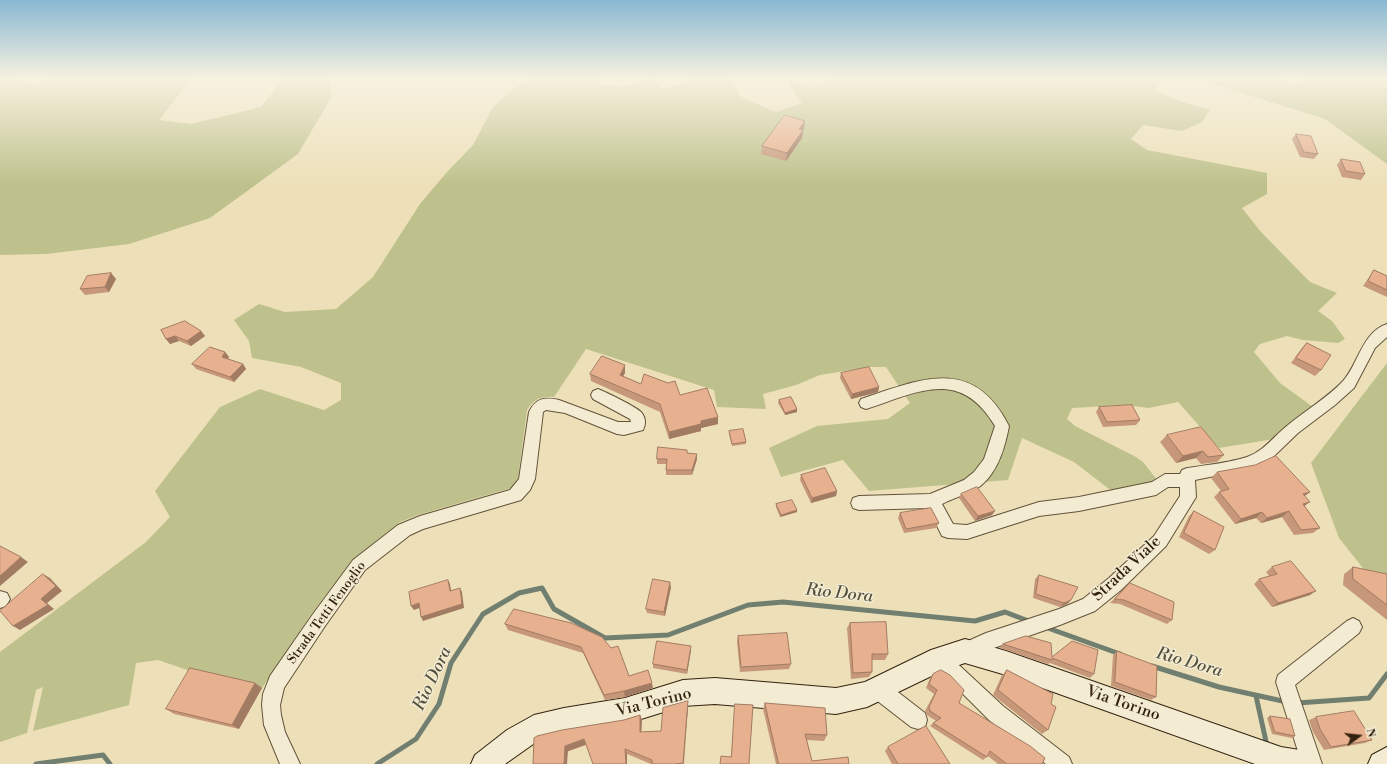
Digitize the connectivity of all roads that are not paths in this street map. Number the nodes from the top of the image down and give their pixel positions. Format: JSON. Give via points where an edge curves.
{"nodes":[{"id":1,"x":1387,"y":330,"type":"edge"},
{"id":2,"x":598,"y":394,"type":"dead end"},
{"id":3,"x":866,"y":403,"type":"dead end"},
{"id":4,"x":1187,"y":480,"type":"junction"},
{"id":5,"x":932,"y":501,"type":"junction"},
{"id":6,"x":859,"y":503,"type":"dead end"},
{"id":7,"x":1353,"y":627,"type":"dead end"},
{"id":8,"x":965,"y":651,"type":"junction"},
{"id":9,"x":940,"y":659,"type":"junction"},
{"id":10,"x":878,"y":689,"type":"junction"},
{"id":11,"x":918,"y":720,"type":"dead end"},
{"id":12,"x":1387,"y":760,"type":"edge"},
{"id":13,"x":290,"y":764,"type":"edge"},
{"id":14,"x":484,"y":764,"type":"edge"},
{"id":15,"x":1062,"y":764,"type":"edge"},
{"id":16,"x":1306,"y":764,"type":"edge"},
{"id":17,"x":1312,"y":764,"type":"edge"},
{"id":18,"x":1381,"y":764,"type":"edge"}],
"edges":[{"from":1,"to":4,"type":"street","via":[[1370,345],[1349,384],[1293,429],[1266,455],[1249,463],[1187,476]]},
{"from":2,"to":13,"type":"street","name":"Strada Tetti Fenoglio","via":[[635,416],[638,426],[618,428],[565,407],[545,403],[538,407],[536,412],[527,479],[520,490],[514,495],[404,530],[359,565],[319,620],[273,691],[270,718]]},
{"from":3,"to":5,"type":"street","via":[[949,383],[966,388],[981,397],[997,415],[1002,426],[999,444],[986,469],[974,482]]},
{"from":4,"to":5,"type":"street","via":[[1165,481],[1156,488],[1079,504],[1040,509],[967,532],[948,531]]},
{"from":4,"to":8,"type":"street","name":"Strada Viale","via":[[1188,497],[1160,541],[1089,605]]},
{"from":5,"to":6,"type":"street"},
{"from":7,"to":17,"type":"street","via":[[1285,682]]},
{"from":8,"to":9,"type":"street"},
{"from":8,"to":16,"type":"street","name":"Via Torino","via":[[1006,663],[1272,757]]},
{"from":9,"to":10,"type":"street","name":"Via Torino"},
{"from":9,"to":15,"type":"street","via":[[996,713]]},
{"from":10,"to":11,"type":"street"},
{"from":10,"to":14,"type":"street","name":"Via Torino","via":[[836,701],[715,691],[684,693],[625,710],[534,728]]},
{"from":12,"to":18,"type":"street"}]}
